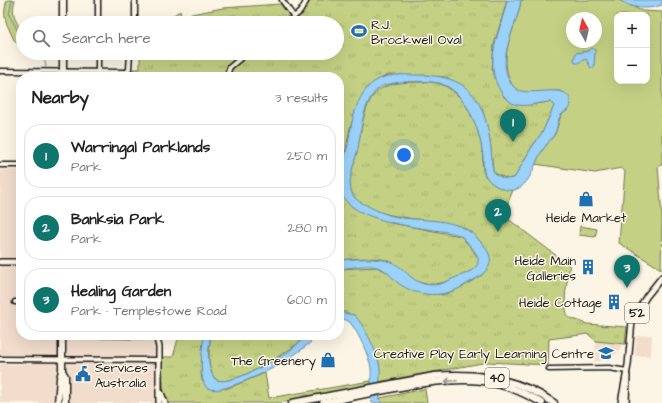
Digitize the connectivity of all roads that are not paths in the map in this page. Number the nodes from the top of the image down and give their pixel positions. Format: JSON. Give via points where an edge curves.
{"nodes":[{"id":1,"x":63,"y":0,"type":"edge"},
{"id":2,"x":98,"y":0,"type":"edge"},
{"id":3,"x":135,"y":0,"type":"edge"},
{"id":4,"x":282,"y":0,"type":"edge"},
{"id":5,"x":307,"y":0,"type":"edge"},
{"id":6,"x":63,"y":16,"type":"edge"},
{"id":7,"x":98,"y":16,"type":"edge"},
{"id":8,"x":135,"y":16,"type":"edge"},
{"id":9,"x":293,"y":16,"type":"edge"},
{"id":10,"x":295,"y":16,"type":"edge"},
{"id":11,"x":63,"y":60,"type":"edge"},
{"id":12,"x":98,"y":60,"type":"edge"},
{"id":13,"x":130,"y":60,"type":"edge"},
{"id":14,"x":238,"y":60,"type":"edge"},
{"id":15,"x":0,"y":71,"type":"edge"},
{"id":16,"x":21,"y":72,"type":"edge"},
{"id":17,"x":63,"y":72,"type":"edge"},
{"id":18,"x":98,"y":72,"type":"joint"},
{"id":19,"x":127,"y":72,"type":"edge"},
{"id":20,"x":127,"y":72,"type":"edge"},
{"id":21,"x":228,"y":72,"type":"edge"},
{"id":22,"x":0,"y":165,"type":"edge"},
{"id":23,"x":16,"y":165,"type":"edge"},
{"id":24,"x":0,"y":262,"type":"edge"},
{"id":25,"x":16,"y":262,"type":"edge"},
{"id":26,"x":662,"y":276,"type":"edge"},
{"id":27,"x":62,"y":340,"type":"edge"},
{"id":28,"x":157,"y":340,"type":"edge"},
{"id":29,"x":0,"y":359,"type":"edge"},
{"id":30,"x":62,"y":359,"type":"junction"},
{"id":31,"x":159,"y":360,"type":"junction"},
{"id":32,"x":550,"y":369,"type":"dead end"},
{"id":33,"x":62,"y":371,"type":"junction"},
{"id":34,"x":627,"y":371,"type":"junction"},
{"id":35,"x":435,"y":379,"type":"junction"},
{"id":36,"x":528,"y":388,"type":"junction"},
{"id":37,"x":357,"y":394,"type":"junction"},
{"id":38,"x":524,"y":394,"type":"junction"},
{"id":39,"x":58,"y":403,"type":"edge"},
{"id":40,"x":65,"y":403,"type":"edge"},
{"id":41,"x":160,"y":403,"type":"edge"},
{"id":42,"x":292,"y":403,"type":"edge"},
{"id":43,"x":324,"y":403,"type":"edge"},
{"id":44,"x":542,"y":403,"type":"edge"},
{"id":45,"x":554,"y":403,"type":"edge"},
{"id":46,"x":621,"y":403,"type":"edge"},
{"id":47,"x":626,"y":403,"type":"edge"}],
"edges":[{"from":1,"to":6,"type":"highway"},
{"from":2,"to":7,"type":"street"},
{"from":3,"to":8,"type":"street"},
{"from":4,"to":9,"type":"street"},
{"from":5,"to":10,"type":"street"},
{"from":11,"to":17,"type":"highway"},
{"from":12,"to":18,"type":"street"},
{"from":13,"to":19,"type":"street","via":[[130,69]]},
{"from":14,"to":21,"type":"street"},
{"from":15,"to":16,"type":"street"},
{"from":18,"to":20,"type":"street"},
{"from":22,"to":23,"type":"street"},
{"from":24,"to":25,"type":"main road"},
{"from":26,"to":34,"type":"main road","number":"52","via":[[632,321]]},
{"from":27,"to":30,"type":"highway"},
{"from":28,"to":31,"type":"main road"},
{"from":29,"to":30,"type":"street"},
{"from":30,"to":31,"type":"street"},
{"from":30,"to":33,"type":"highway"},
{"from":31,"to":41,"type":"main road"},
{"from":32,"to":34,"type":"street","via":[[609,368]]},
{"from":33,"to":39,"type":"highway"},
{"from":33,"to":40,"type":"highway","via":[[65,378]]},
{"from":34,"to":46,"type":"main road","number":"52"},
{"from":34,"to":47,"type":"main road","number":"52"},
{"from":35,"to":36,"type":"highway","number":"40","via":[[455,374],[485,375]]},
{"from":35,"to":37,"type":"highway","number":"40"},
{"from":38,"to":35,"type":"highway","number":"40","one_way":true,"via":[[484,381]]},
{"from":36,"to":38,"type":"highway"},
{"from":36,"to":45,"type":"highway","number":"40"},
{"from":37,"to":42,"type":"highway","number":"40"},
{"from":37,"to":43,"type":"highway","number":"40"},
{"from":38,"to":44,"type":"highway","number":"40"}]}
